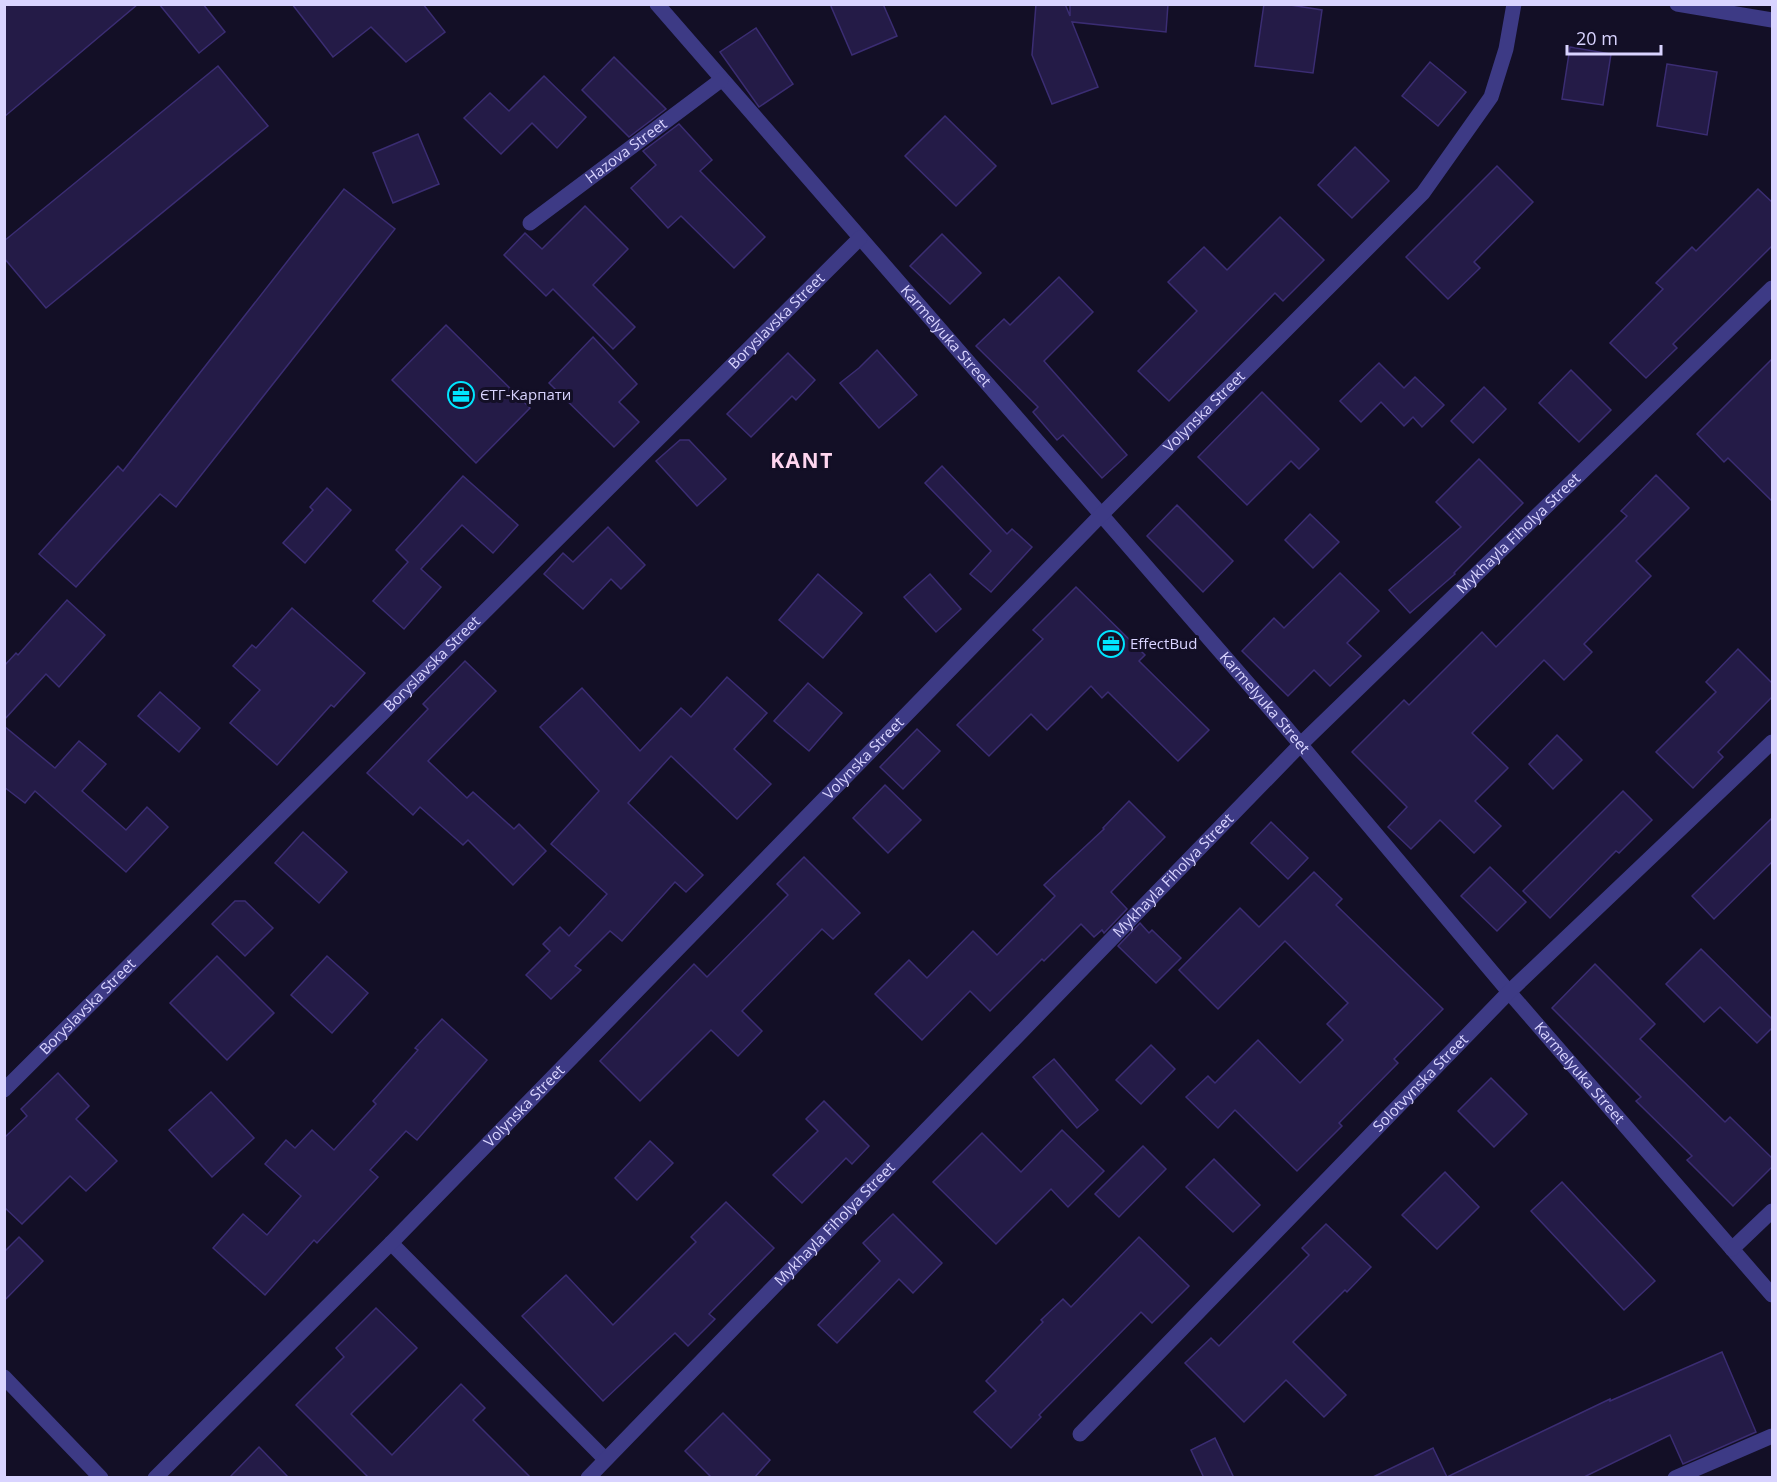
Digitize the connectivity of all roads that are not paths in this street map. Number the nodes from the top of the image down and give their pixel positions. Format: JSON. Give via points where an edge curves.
{"nodes":[{"id":1,"x":657,"y":4,"type":"edge"},
{"id":2,"x":1514,"y":4,"type":"edge"},
{"id":3,"x":1677,"y":4,"type":"edge"},
{"id":4,"x":1773,"y":20,"type":"edge"},
{"id":5,"x":721,"y":80,"type":"junction"},
{"id":6,"x":530,"y":223,"type":"dead end"},
{"id":7,"x":860,"y":237,"type":"junction"},
{"id":8,"x":1773,"y":288,"type":"edge"},
{"id":9,"x":1101,"y":516,"type":"junction"},
{"id":10,"x":1773,"y":742,"type":"edge"},
{"id":11,"x":1300,"y":744,"type":"junction"},
{"id":12,"x":1509,"y":992,"type":"junction"},
{"id":13,"x":4,"y":1090,"type":"edge"},
{"id":14,"x":1773,"y":1211,"type":"edge"},
{"id":15,"x":391,"y":1243,"type":"junction"},
{"id":16,"x":1732,"y":1249,"type":"junction"},
{"id":17,"x":1773,"y":1295,"type":"edge"},
{"id":18,"x":4,"y":1377,"type":"edge"},
{"id":19,"x":1080,"y":1434,"type":"dead end"},
{"id":20,"x":1773,"y":1436,"type":"edge"},
{"id":21,"x":605,"y":1459,"type":"junction"},
{"id":22,"x":101,"y":1478,"type":"edge"},
{"id":23,"x":155,"y":1478,"type":"edge"},
{"id":24,"x":588,"y":1478,"type":"edge"},
{"id":25,"x":1675,"y":1478,"type":"edge"}],
"edges":[{"from":1,"to":5,"type":"street","name":"Karmelyuka Street"},
{"from":2,"to":9,"type":"street","name":"Volynska Street","via":[[1506,49],[1491,97],[1423,193]]},
{"from":3,"to":4,"type":"street"},
{"from":5,"to":6,"type":"street","name":"Hazova Street"},
{"from":5,"to":7,"type":"street","name":"Karmelyuka Street"},
{"from":7,"to":9,"type":"street","name":"Karmelyuka Street"},
{"from":7,"to":13,"type":"street","name":"Boryslavska Street"},
{"from":8,"to":11,"type":"street","name":"Mykhayla Fiholya Street"},
{"from":9,"to":11,"type":"street","name":"Karmelyuka Street"},
{"from":9,"to":15,"type":"street","name":"Volynska Street"},
{"from":10,"to":12,"type":"street","name":"Solotvynska Street"},
{"from":11,"to":12,"type":"street","name":"Karmelyuka Street"},
{"from":11,"to":21,"type":"street","name":"Mykhayla Fiholya Street"},
{"from":12,"to":16,"type":"street","name":"Karmelyuka Street"},
{"from":12,"to":19,"type":"street","name":"Solotvynska Street"},
{"from":14,"to":16,"type":"street"},
{"from":15,"to":21,"type":"street"},
{"from":15,"to":23,"type":"street","name":"Volynska Street"},
{"from":16,"to":17,"type":"street","name":"Karmelyuka Street"},
{"from":18,"to":22,"type":"street"},
{"from":20,"to":25,"type":"street"},
{"from":21,"to":24,"type":"street","name":"Mykhayla Fiholya Street"}]}
